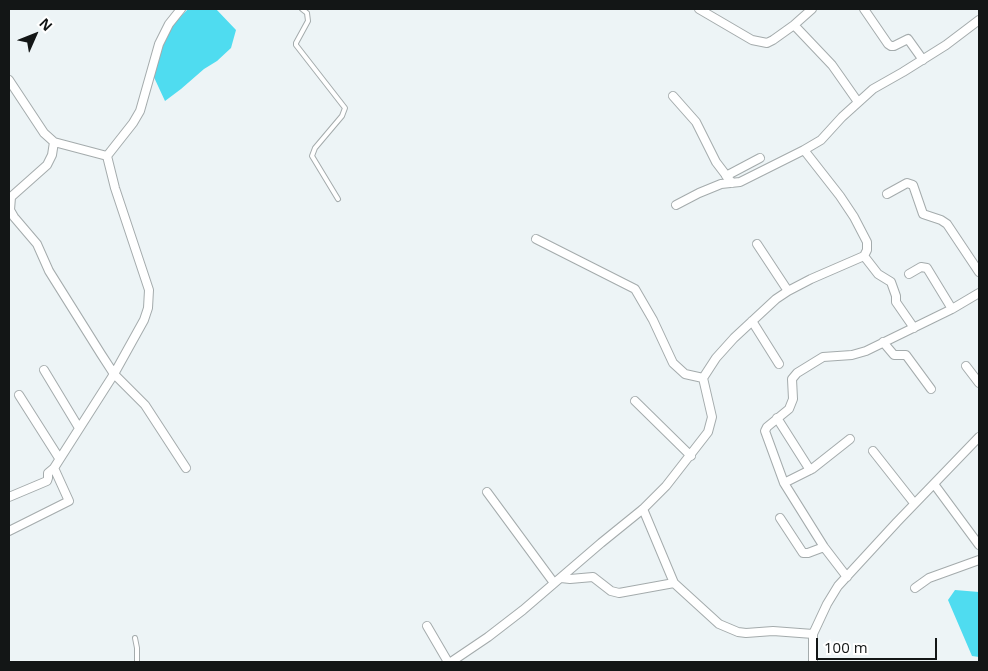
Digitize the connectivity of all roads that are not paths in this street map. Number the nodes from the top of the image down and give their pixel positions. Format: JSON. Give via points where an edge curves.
{"nodes":[{"id":1,"x":181,"y":9,"type":"edge"},
{"id":2,"x":302,"y":9,"type":"edge"},
{"id":3,"x":699,"y":9,"type":"edge"},
{"id":4,"x":812,"y":9,"type":"edge"},
{"id":5,"x":864,"y":9,"type":"edge"},
{"id":6,"x":979,"y":20,"type":"edge"},
{"id":7,"x":794,"y":25,"type":"junction"},
{"id":8,"x":923,"y":60,"type":"junction"},
{"id":9,"x":9,"y":80,"type":"edge"},
{"id":10,"x":673,"y":96,"type":"dead end"},
{"id":11,"x":858,"y":102,"type":"junction"},
{"id":12,"x":54,"y":142,"type":"junction"},
{"id":13,"x":804,"y":150,"type":"junction"},
{"id":14,"x":107,"y":156,"type":"junction"},
{"id":15,"x":760,"y":158,"type":"dead end"},
{"id":16,"x":726,"y":176,"type":"junction"},
{"id":17,"x":732,"y":183,"type":"junction"},
{"id":18,"x":887,"y":194,"type":"dead end"},
{"id":19,"x":338,"y":199,"type":"dead end"},
{"id":20,"x":676,"y":205,"type":"dead end"},
{"id":21,"x":536,"y":239,"type":"dead end"},
{"id":22,"x":757,"y":244,"type":"dead end"},
{"id":23,"x":864,"y":256,"type":"junction"},
{"id":24,"x":979,"y":272,"type":"edge"},
{"id":25,"x":909,"y":274,"type":"dead end"},
{"id":26,"x":788,"y":291,"type":"junction"},
{"id":27,"x":979,"y":293,"type":"edge"},
{"id":28,"x":952,"y":309,"type":"junction"},
{"id":29,"x":752,"y":321,"type":"junction"},
{"id":30,"x":914,"y":328,"type":"junction"},
{"id":31,"x":883,"y":342,"type":"junction"},
{"id":32,"x":779,"y":364,"type":"dead end"},
{"id":33,"x":966,"y":366,"type":"dead end"},
{"id":34,"x":44,"y":370,"type":"dead end"},
{"id":35,"x":114,"y":374,"type":"junction"},
{"id":36,"x":704,"y":378,"type":"junction"},
{"id":37,"x":979,"y":384,"type":"edge"},
{"id":38,"x":931,"y":389,"type":"dead end"},
{"id":39,"x":19,"y":396,"type":"dead end"},
{"id":40,"x":635,"y":401,"type":"dead end"},
{"id":41,"x":777,"y":418,"type":"junction"},
{"id":42,"x":79,"y":428,"type":"junction"},
{"id":43,"x":979,"y":437,"type":"edge"},
{"id":44,"x":850,"y":439,"type":"dead end"},
{"id":45,"x":873,"y":451,"type":"dead end"},
{"id":46,"x":691,"y":456,"type":"junction"},
{"id":47,"x":58,"y":458,"type":"junction"},
{"id":48,"x":54,"y":468,"type":"junction"},
{"id":49,"x":186,"y":468,"type":"dead end"},
{"id":50,"x":810,"y":470,"type":"junction"},
{"id":51,"x":784,"y":483,"type":"junction"},
{"id":52,"x":934,"y":484,"type":"junction"},
{"id":53,"x":487,"y":492,"type":"dead end"},
{"id":54,"x":9,"y":496,"type":"edge"},
{"id":55,"x":914,"y":503,"type":"junction"},
{"id":56,"x":643,"y":509,"type":"junction"},
{"id":57,"x":780,"y":518,"type":"dead end"},
{"id":58,"x":9,"y":531,"type":"edge"},
{"id":59,"x":979,"y":545,"type":"edge"},
{"id":60,"x":824,"y":546,"type":"junction"},
{"id":61,"x":979,"y":560,"type":"edge"},
{"id":62,"x":847,"y":577,"type":"junction"},
{"id":63,"x":557,"y":580,"type":"junction"},
{"id":64,"x":674,"y":583,"type":"junction"},
{"id":65,"x":915,"y":588,"type":"dead end"},
{"id":66,"x":427,"y":626,"type":"dead end"},
{"id":67,"x":813,"y":634,"type":"junction"},
{"id":68,"x":135,"y":638,"type":"dead end"},
{"id":69,"x":460,"y":660,"type":"edge"},
{"id":70,"x":137,"y":662,"type":"edge"},
{"id":71,"x":449,"y":662,"type":"edge"},
{"id":72,"x":813,"y":662,"type":"edge"}],
"edges":[{"from":1,"to":14,"type":"street","via":[[159,44],[140,112]]},
{"from":2,"to":19,"type":"lane","via":[[307,13],[308,21],[296,45],[345,108],[312,156]]},
{"from":3,"to":7,"type":"street","via":[[759,42],[773,40]]},
{"from":4,"to":7,"type":"street"},
{"from":5,"to":8,"type":"street","via":[[888,44],[894,46],[908,39]]},
{"from":6,"to":8,"type":"street"},
{"from":7,"to":11,"type":"street","via":[[832,65]]},
{"from":8,"to":11,"type":"street","via":[[873,89]]},
{"from":9,"to":12,"type":"street","via":[[44,133]]},
{"from":10,"to":16,"type":"street","via":[[696,122]]},
{"from":11,"to":13,"type":"street","via":[[821,140]]},
{"from":12,"to":14,"type":"street"},
{"from":12,"to":35,"type":"street","via":[[46,165],[11,197],[10,210],[37,244],[49,271]]},
{"from":13,"to":17,"type":"street"},
{"from":13,"to":23,"type":"street","via":[[854,218],[867,242],[868,250]]},
{"from":14,"to":35,"type":"street","via":[[149,290],[144,320]]},
{"from":15,"to":16,"type":"street"},
{"from":16,"to":17,"type":"street"},
{"from":17,"to":20,"type":"street","via":[[721,184]]},
{"from":18,"to":24,"type":"street","via":[[907,183],[913,185],[923,214],[947,224]]},
{"from":21,"to":36,"type":"street","via":[[635,289],[678,370]]},
{"from":22,"to":26,"type":"street"},
{"from":23,"to":26,"type":"street"},
{"from":23,"to":30,"type":"street","via":[[878,274],[891,282],[896,302]]},
{"from":25,"to":28,"type":"street","via":[[921,267],[927,268]]},
{"from":26,"to":29,"type":"street"},
{"from":27,"to":28,"type":"street"},
{"from":28,"to":30,"type":"street"},
{"from":29,"to":32,"type":"street"},
{"from":29,"to":36,"type":"street","via":[[716,358]]},
{"from":30,"to":31,"type":"street"},
{"from":31,"to":38,"type":"street","via":[[894,356],[906,355]]},
{"from":31,"to":41,"type":"street","via":[[859,354],[823,357],[797,373],[792,379],[790,409]]},
{"from":33,"to":37,"type":"street"},
{"from":34,"to":42,"type":"street"},
{"from":35,"to":42,"type":"street"},
{"from":35,"to":49,"type":"street","via":[[145,405]]},
{"from":36,"to":46,"type":"street","via":[[711,424]]},
{"from":39,"to":47,"type":"street"},
{"from":40,"to":46,"type":"street"},
{"from":41,"to":50,"type":"street"},
{"from":41,"to":51,"type":"street","via":[[765,431]]},
{"from":42,"to":47,"type":"street"},
{"from":43,"to":52,"type":"street"},
{"from":44,"to":50,"type":"street"},
{"from":45,"to":55,"type":"street"},
{"from":46,"to":56,"type":"street"},
{"from":47,"to":48,"type":"street"},
{"from":48,"to":54,"type":"street","via":[[48,473],[47,481]]},
{"from":48,"to":58,"type":"street","via":[[68,502]]},
{"from":50,"to":51,"type":"street"},
{"from":51,"to":60,"type":"street"},
{"from":52,"to":55,"type":"street"},
{"from":52,"to":59,"type":"street"},
{"from":53,"to":63,"type":"street"},
{"from":55,"to":62,"type":"street"},
{"from":56,"to":63,"type":"street"},
{"from":56,"to":64,"type":"street"},
{"from":57,"to":60,"type":"street","via":[[803,553]]},
{"from":60,"to":62,"type":"street"},
{"from":61,"to":65,"type":"street","via":[[929,578]]},
{"from":62,"to":67,"type":"street","via":[[833,594]]},
{"from":63,"to":64,"type":"street","via":[[592,577],[619,593]]},
{"from":63,"to":69,"type":"street"},
{"from":64,"to":67,"type":"street","via":[[710,618],[738,632]]},
{"from":66,"to":71,"type":"street"},
{"from":67,"to":72,"type":"street"},
{"from":68,"to":70,"type":"lane"},
{"from":69,"to":71,"type":"street"}]}
